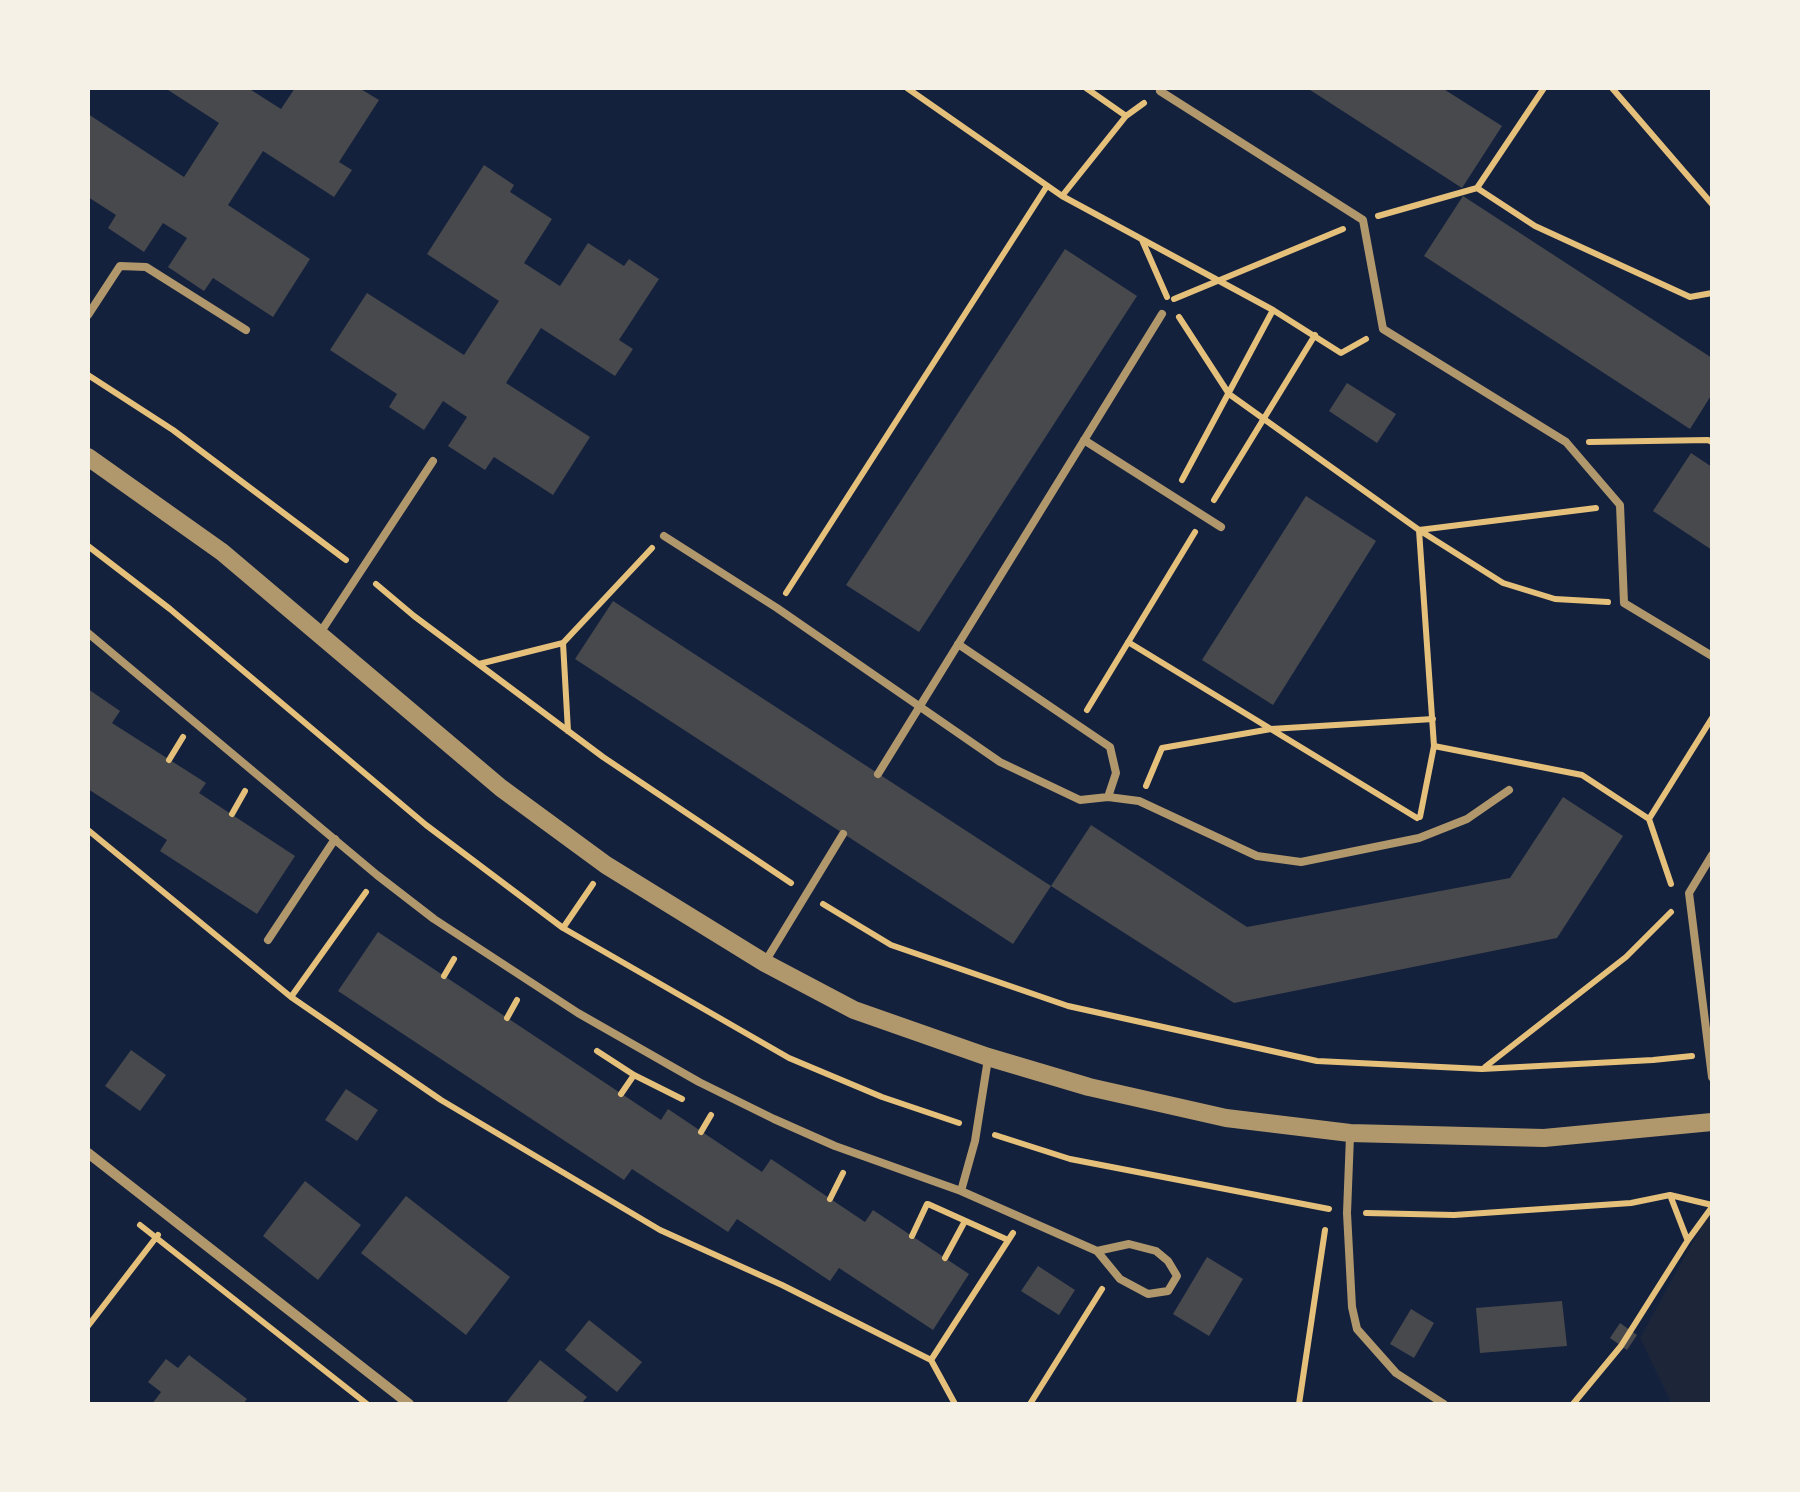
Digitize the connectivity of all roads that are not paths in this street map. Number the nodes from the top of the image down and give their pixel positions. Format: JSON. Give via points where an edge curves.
{"nodes":[{"id":1,"x":1160,"y":91,"type":"road end"},
{"id":2,"x":1162,"y":314,"type":"road end"},
{"id":3,"x":88,"y":315,"type":"edge"},
{"id":4,"x":246,"y":330,"type":"dead end"},
{"id":5,"x":1084,"y":440,"type":"junction"},
{"id":6,"x":88,"y":457,"type":"edge"},
{"id":7,"x":433,"y":461,"type":"dead end"},
{"id":8,"x":1221,"y":528,"type":"dead end"},
{"id":9,"x":664,"y":536,"type":"road end"},
{"id":10,"x":88,"y":633,"type":"edge"},
{"id":11,"x":320,"y":633,"type":"junction"},
{"id":12,"x":958,"y":644,"type":"junction"},
{"id":13,"x":1712,"y":656,"type":"edge"},
{"id":14,"x":920,"y":706,"type":"junction"},
{"id":15,"x":878,"y":774,"type":"dead end"},
{"id":16,"x":1510,"y":790,"type":"dead end"},
{"id":17,"x":1108,"y":797,"type":"junction"},
{"id":18,"x":843,"y":834,"type":"dead end"},
{"id":19,"x":335,"y":839,"type":"junction"},
{"id":20,"x":1712,"y":855,"type":"edge"},
{"id":21,"x":268,"y":940,"type":"dead end"},
{"id":22,"x":765,"y":962,"type":"junction"},
{"id":23,"x":988,"y":1058,"type":"junction"},
{"id":24,"x":1712,"y":1076,"type":"edge"},
{"id":25,"x":1712,"y":1122,"type":"edge"},
{"id":26,"x":1350,"y":1133,"type":"junction"},
{"id":27,"x":88,"y":1154,"type":"edge"},
{"id":28,"x":961,"y":1191,"type":"junction"},
{"id":29,"x":1098,"y":1252,"type":"junction"},
{"id":30,"x":409,"y":1404,"type":"edge"},
{"id":31,"x":1444,"y":1404,"type":"edge"}],
"edges":[{"from":1,"to":13,"type":"lane","via":[[1364,220],[1383,329],[1566,442],[1620,505],[1624,603]]},
{"from":2,"to":5,"type":"lane"},
{"from":3,"to":4,"type":"lane","via":[[120,266],[146,267]]},
{"from":5,"to":8,"type":"lane"},
{"from":5,"to":12,"type":"lane"},
{"from":6,"to":11,"type":"street","via":[[222,552]]},
{"from":7,"to":11,"type":"lane"},
{"from":9,"to":14,"type":"lane"},
{"from":10,"to":19,"type":"lane"},
{"from":11,"to":22,"type":"street","via":[[501,788],[606,866]]},
{"from":12,"to":14,"type":"lane"},
{"from":12,"to":17,"type":"lane","via":[[1110,747],[1116,773]]},
{"from":14,"to":15,"type":"lane"},
{"from":14,"to":17,"type":"lane","via":[[1016,770],[1080,800]]},
{"from":16,"to":17,"type":"lane","via":[[1467,819],[1420,838],[1301,862],[1256,856],[1140,802]]},
{"from":18,"to":22,"type":"lane"},
{"from":19,"to":21,"type":"lane"},
{"from":19,"to":28,"type":"lane","via":[[434,919],[699,1082],[835,1146]]},
{"from":20,"to":24,"type":"lane","via":[[1689,893]]},
{"from":22,"to":23,"type":"street","via":[[854,1010]]},
{"from":23,"to":26,"type":"street","via":[[1226,1118]]},
{"from":23,"to":28,"type":"lane"},
{"from":25,"to":26,"type":"street","via":[[1544,1138]]},
{"from":26,"to":31,"type":"lane","via":[[1357,1329],[1396,1373]]},
{"from":27,"to":30,"type":"street"},
{"from":28,"to":29,"type":"lane"},
{"from":29,"to":29,"type":"lane","via":[[1120,1279],[1148,1294],[1168,1291],[1176,1276],[1156,1251],[1129,1244]]}]}
